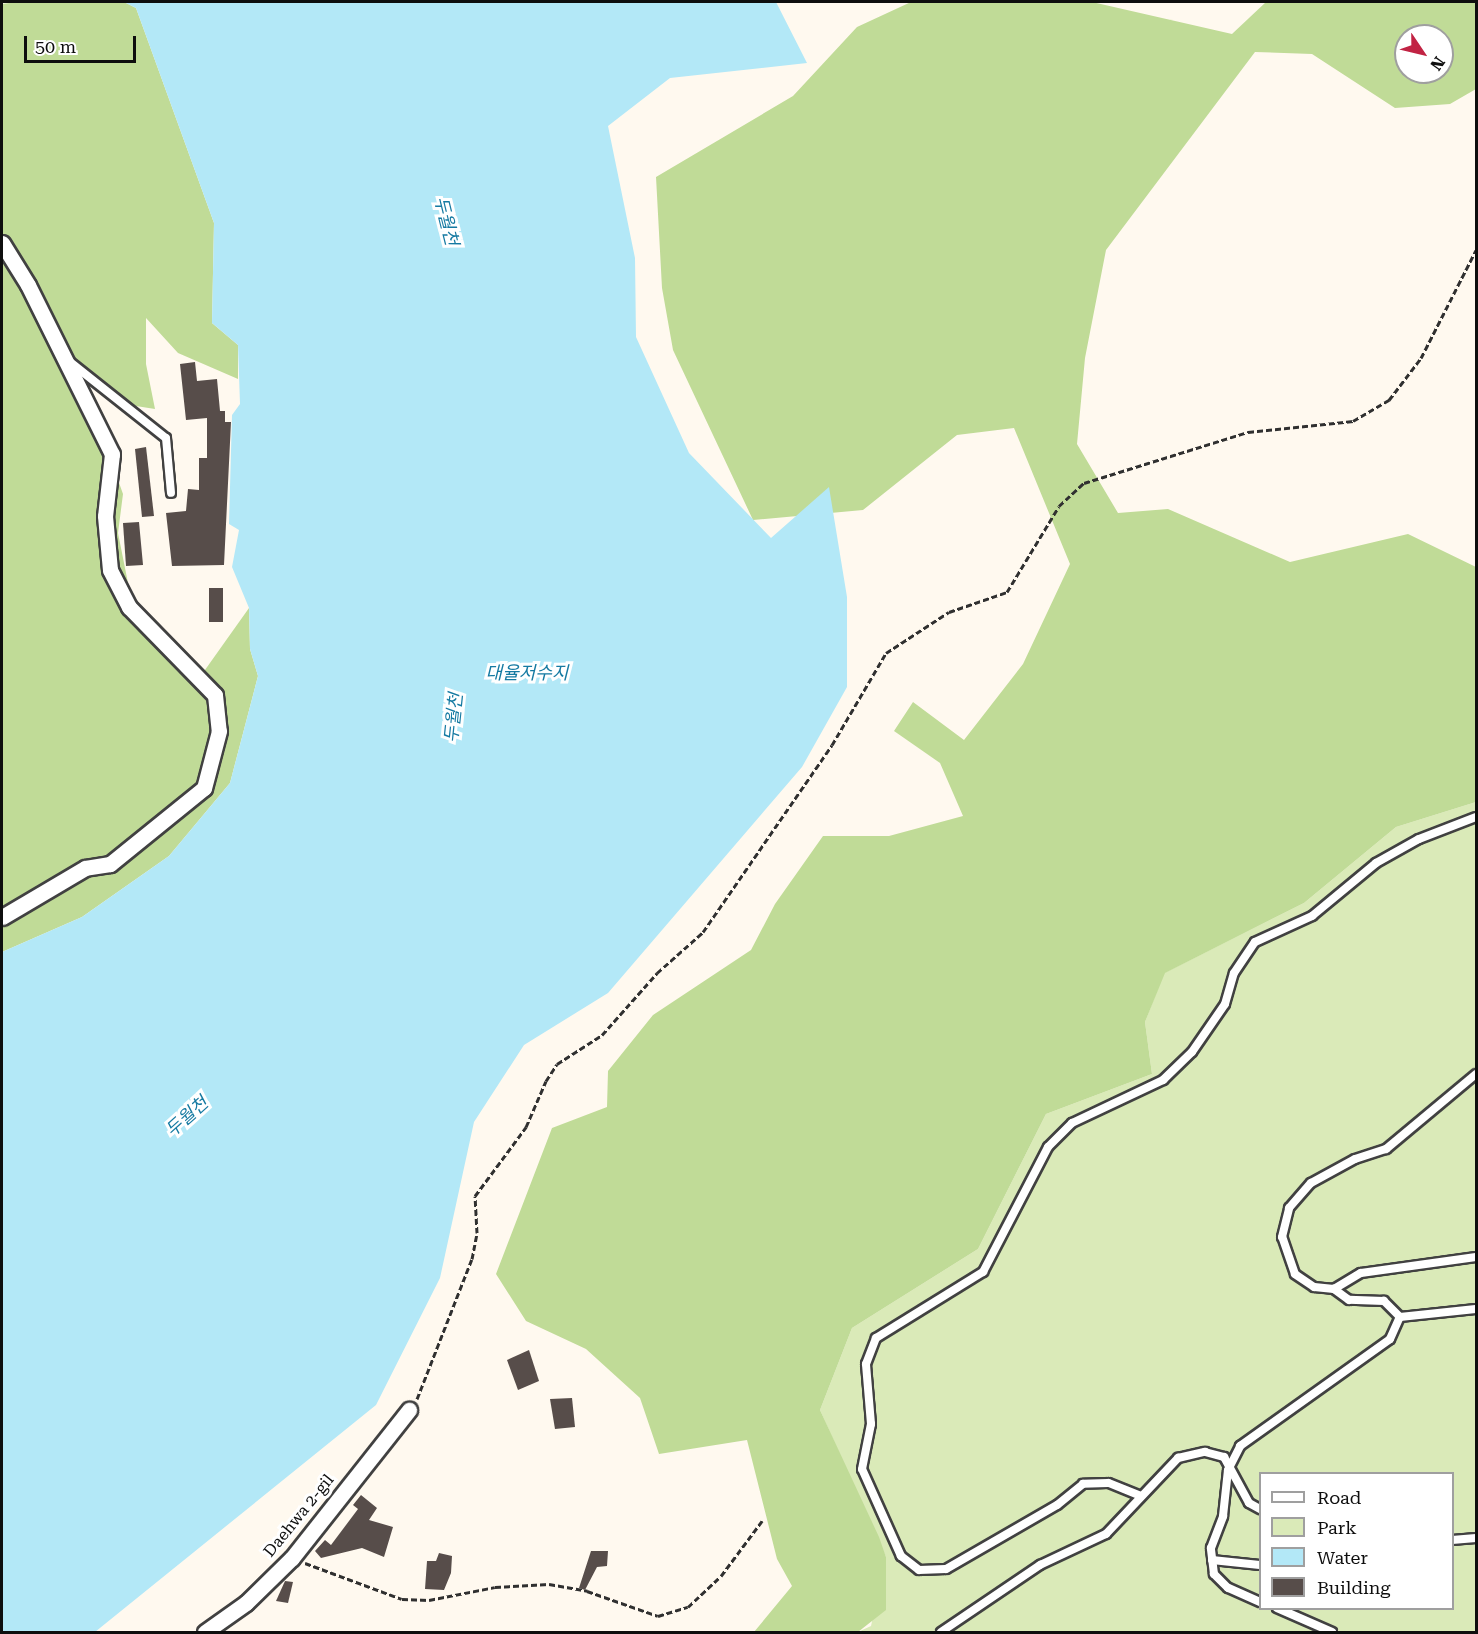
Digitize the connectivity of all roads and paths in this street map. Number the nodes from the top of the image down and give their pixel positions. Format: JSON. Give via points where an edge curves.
{"nodes":[{"id":1,"x":2,"y":243,"type":"edge"},
{"id":2,"x":1476,"y":250,"type":"edge"},
{"id":3,"x":64,"y":357,"type":"junction"},
{"id":4,"x":171,"y":493,"type":"dead end"},
{"id":5,"x":1476,"y":817,"type":"edge"},
{"id":6,"x":2,"y":917,"type":"edge"},
{"id":7,"x":1476,"y":1074,"type":"edge"},
{"id":8,"x":1476,"y":1257,"type":"edge"},
{"id":9,"x":1334,"y":1289,"type":"junction"},
{"id":10,"x":1476,"y":1309,"type":"edge"},
{"id":11,"x":1400,"y":1317,"type":"junction"},
{"id":12,"x":409,"y":1410,"type":"joint"},
{"id":13,"x":1228,"y":1470,"type":"junction"},
{"id":14,"x":1141,"y":1496,"type":"junction"},
{"id":15,"x":1259,"y":1508,"type":"edge"},
{"id":16,"x":762,"y":1521,"type":"dead end"},
{"id":17,"x":1476,"y":1538,"type":"edge"},
{"id":18,"x":1454,"y":1540,"type":"edge"},
{"id":19,"x":292,"y":1558,"type":"junction"},
{"id":20,"x":1212,"y":1560,"type":"junction"},
{"id":21,"x":1259,"y":1565,"type":"edge"},
{"id":22,"x":1259,"y":1602,"type":"edge"},
{"id":23,"x":1289,"y":1611,"type":"edge"},
{"id":24,"x":205,"y":1632,"type":"edge"},
{"id":25,"x":942,"y":1632,"type":"edge"},
{"id":26,"x":1332,"y":1632,"type":"edge"}],
"edges":[{"from":1,"to":3,"type":"street"},
{"from":2,"to":12,"type":"path","via":[[1421,358],[1389,400],[1353,421],[1248,432],[1084,483],[1059,506],[1007,592],[949,612],[886,653],[832,745],[703,932],[657,973],[602,1035],[557,1064],[546,1081],[526,1128],[475,1196],[477,1233],[472,1259],[424,1389]]},
{"from":3,"to":4,"type":"lane","via":[[166,438]]},
{"from":3,"to":6,"type":"street","via":[[112,454],[105,516],[110,570],[129,607],[215,695],[219,731],[204,788],[110,864],[85,868]]},
{"from":5,"to":14,"type":"lane","via":[[1419,839],[1376,863],[1312,916],[1255,942],[1234,973],[1224,1004],[1178,1066],[1163,1080],[1072,1123],[1048,1147],[983,1272],[876,1338],[866,1364],[871,1424],[862,1469],[901,1556],[919,1570],[946,1569],[1057,1505],[1083,1484],[1108,1483]]},
{"from":7,"to":9,"type":"lane","via":[[1386,1149],[1355,1159],[1311,1184],[1289,1208],[1282,1236],[1295,1274],[1314,1287]]},
{"from":8,"to":9,"type":"lane","via":[[1361,1273]]},
{"from":9,"to":11,"type":"lane","via":[[1349,1300],[1384,1301]]},
{"from":10,"to":11,"type":"lane"},
{"from":11,"to":13,"type":"lane","via":[[1390,1339],[1240,1446]]},
{"from":12,"to":19,"type":"street","name":"Daehwa 2-gil"},
{"from":13,"to":14,"type":"lane","via":[[1224,1457],[1205,1452],[1178,1458]]},
{"from":13,"to":15,"type":"lane","via":[[1249,1503]]},
{"from":13,"to":20,"type":"lane","via":[[1223,1516],[1210,1548]]},
{"from":14,"to":25,"type":"lane","via":[[1106,1534],[1040,1565]]},
{"from":16,"to":19,"type":"path","via":[[721,1576],[688,1607],[658,1616],[586,1591],[549,1584],[495,1587],[429,1600],[402,1599]]},
{"from":17,"to":18,"type":"lane"},
{"from":19,"to":24,"type":"street","name":"Daehwa 2-gil","via":[[246,1603]]},
{"from":20,"to":21,"type":"lane"},
{"from":20,"to":22,"type":"lane","via":[[1214,1574],[1228,1588]]},
{"from":23,"to":26,"type":"lane"}]}
